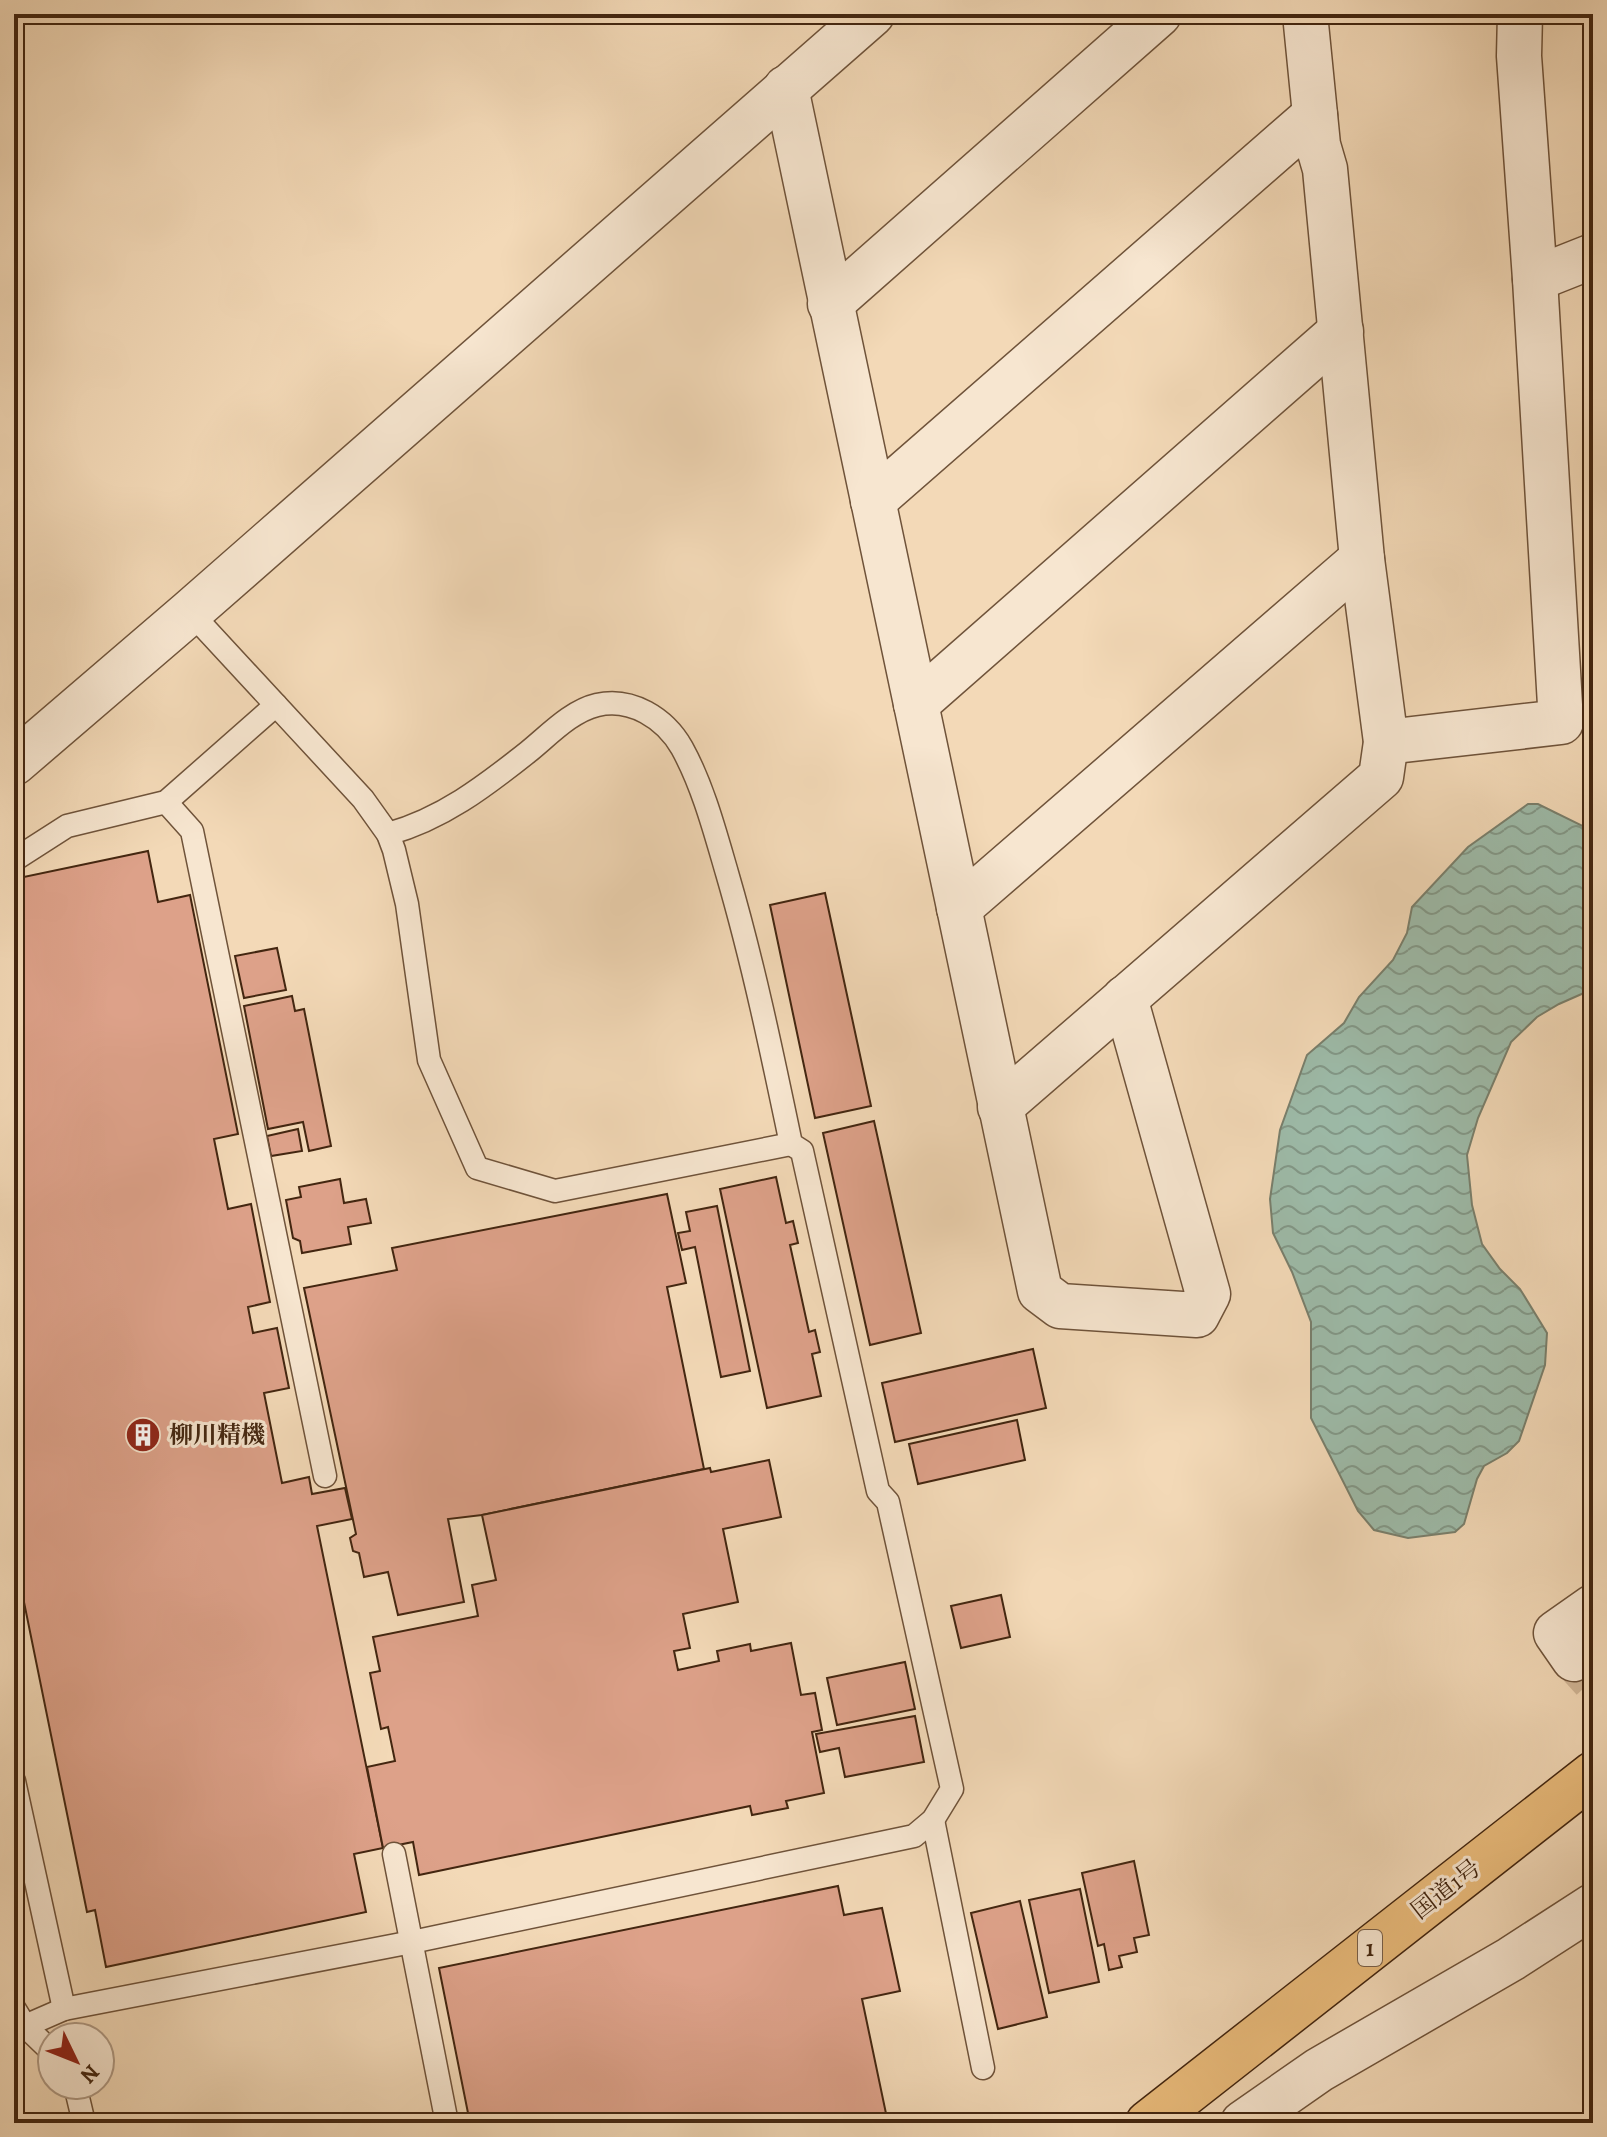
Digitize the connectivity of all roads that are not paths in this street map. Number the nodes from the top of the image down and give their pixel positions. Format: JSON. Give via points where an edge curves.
{"nodes":[{"id":1,"x":872,"y":14,"type":"edge"},
{"id":2,"x":1159,"y":14,"type":"edge"},
{"id":3,"x":1305,"y":14,"type":"edge"},
{"id":4,"x":1520,"y":14,"type":"edge"},
{"id":5,"x":786,"y":88,"type":"junction"},
{"id":6,"x":1315,"y":115,"type":"junction"},
{"id":7,"x":1593,"y":256,"type":"edge"},
{"id":8,"x":1535,"y":279,"type":"junction"},
{"id":9,"x":830,"y":304,"type":"junction"},
{"id":10,"x":1341,"y":331,"type":"junction"},
{"id":11,"x":873,"y":501,"type":"junction"},
{"id":12,"x":1362,"y":559,"type":"junction"},
{"id":13,"x":190,"y":612,"type":"junction"},
{"id":14,"x":916,"y":704,"type":"junction"},
{"id":15,"x":276,"y":705,"type":"junction"},
{"id":16,"x":1386,"y":742,"type":"junction"},
{"id":17,"x":14,"y":763,"type":"edge"},
{"id":18,"x":166,"y":802,"type":"junction"},
{"id":19,"x":388,"y":834,"type":"junction"},
{"id":20,"x":14,"y":860,"type":"edge"},
{"id":21,"x":959,"y":908,"type":"junction"},
{"id":22,"x":1125,"y":998,"type":"junction"},
{"id":23,"x":1000,"y":1107,"type":"junction"},
{"id":24,"x":791,"y":1144,"type":"junction"},
{"id":25,"x":325,"y":1476,"type":"dead end"},
{"id":26,"x":1593,"y":1607,"type":"edge"},
{"id":27,"x":1574,"y":1659,"type":"tunnel mouth"},
{"id":28,"x":1593,"y":1774,"type":"edge"},
{"id":29,"x":14,"y":1781,"type":"edge"},
{"id":30,"x":933,"y":1820,"type":"junction"},
{"id":31,"x":394,"y":1854,"type":"dead end"},
{"id":32,"x":1593,"y":1906,"type":"edge"},
{"id":33,"x":412,"y":1942,"type":"junction"},
{"id":34,"x":64,"y":2009,"type":"junction"},
{"id":35,"x":20,"y":2017,"type":"edge"},
{"id":36,"x":36,"y":2034,"type":"edge"},
{"id":37,"x":983,"y":2068,"type":"dead end"},
{"id":38,"x":79,"y":2101,"type":"edge"},
{"id":39,"x":84,"y":2123,"type":"edge"},
{"id":40,"x":447,"y":2123,"type":"edge"},
{"id":41,"x":1148,"y":2123,"type":"edge"},
{"id":42,"x":1243,"y":2123,"type":"edge"}],
"edges":[{"from":1,"to":5,"type":"street"},
{"from":2,"to":9,"type":"street"},
{"from":3,"to":6,"type":"street"},
{"from":4,"to":8,"type":"street"},
{"from":5,"to":9,"type":"street"},
{"from":5,"to":13,"type":"street"},
{"from":6,"to":10,"type":"street"},
{"from":6,"to":11,"type":"street"},
{"from":7,"to":8,"type":"street"},
{"from":8,"to":16,"type":"street","via":[[1561,722]]},
{"from":9,"to":11,"type":"street"},
{"from":10,"to":12,"type":"street"},
{"from":10,"to":14,"type":"street"},
{"from":11,"to":14,"type":"street"},
{"from":12,"to":16,"type":"street"},
{"from":12,"to":21,"type":"street"},
{"from":13,"to":15,"type":"lane"},
{"from":13,"to":17,"type":"street"},
{"from":14,"to":21,"type":"street"},
{"from":15,"to":18,"type":"lane"},
{"from":15,"to":19,"type":"lane","via":[[363,799]]},
{"from":16,"to":22,"type":"street","via":[[1381,777]]},
{"from":18,"to":20,"type":"lane","via":[[67,826]]},
{"from":18,"to":25,"type":"lane","via":[[192,831]]},
{"from":19,"to":24,"type":"lane","via":[[407,904],[429,1060],[477,1168],[555,1191]]},
{"from":19,"to":24,"type":"lane","via":[[478,791],[563,722],[594,705],[624,701],[664,726],[681,746],[716,837],[751,955]]},
{"from":21,"to":23,"type":"street"},
{"from":22,"to":23,"type":"street"},
{"from":22,"to":23,"type":"street","via":[[1208,1294],[1197,1315],[1060,1306],[1040,1291]]},
{"from":24,"to":30,"type":"lane","via":[[802,1151],[952,1789]]},
{"from":26,"to":27,"type":"street","via":[[1556,1633]]},
{"from":28,"to":41,"type":"highway","name":"国道1号","number":"1"},
{"from":29,"to":34,"type":"lane"},
{"from":30,"to":33,"type":"lane","via":[[914,1836]]},
{"from":30,"to":37,"type":"lane"},
{"from":31,"to":33,"type":"lane"},
{"from":32,"to":42,"type":"street","via":[[1319,2070]]},
{"from":33,"to":34,"type":"lane"},
{"from":33,"to":40,"type":"lane"},
{"from":34,"to":35,"type":"lane"},
{"from":35,"to":36,"type":"lane"},
{"from":38,"to":39,"type":"lane"}]}
